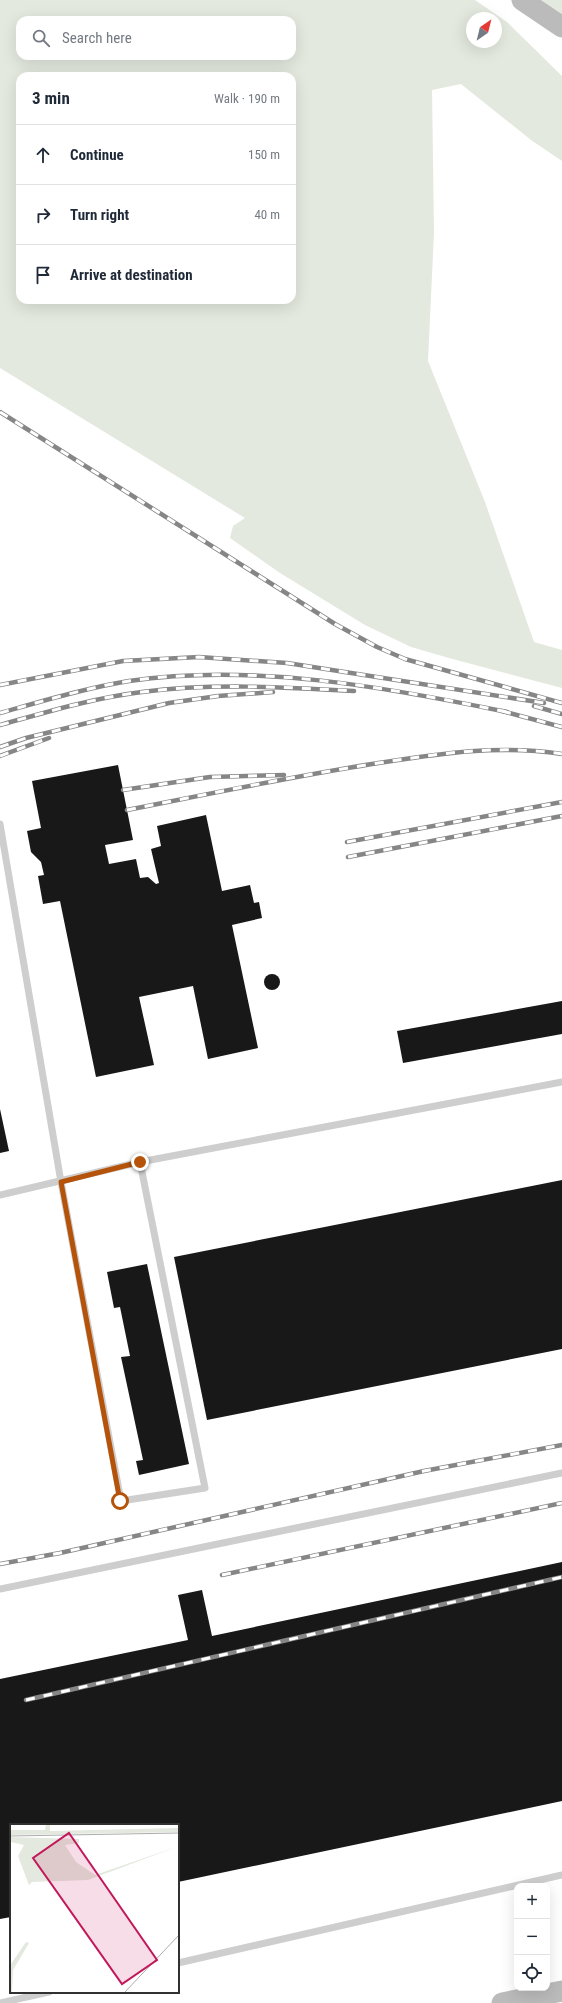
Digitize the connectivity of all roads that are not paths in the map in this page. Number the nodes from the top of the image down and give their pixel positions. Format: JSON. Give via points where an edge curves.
{"nodes":[{"id":1,"x":522,"y":0,"type":"edge"},
{"id":2,"x":562,"y":27,"type":"edge"},
{"id":3,"x":0,"y":824,"type":"edge"},
{"id":4,"x":562,"y":1082,"type":"edge"},
{"id":5,"x":140,"y":1162,"type":"junction"},
{"id":6,"x":61,"y":1182,"type":"junction"},
{"id":7,"x":0,"y":1195,"type":"edge"},
{"id":8,"x":562,"y":1473,"type":"edge"},
{"id":9,"x":0,"y":1589,"type":"edge"},
{"id":10,"x":562,"y":1875,"type":"edge"},
{"id":11,"x":179,"y":1963,"type":"edge"},
{"id":12,"x":562,"y":1991,"type":"edge"},
{"id":13,"x":45,"y":1993,"type":"edge"},
{"id":14,"x":0,"y":2003,"type":"edge"},
{"id":15,"x":502,"y":2003,"type":"edge"}],
"edges":[{"from":1,"to":2,"type":"main road"},
{"from":3,"to":6,"type":"lane"},
{"from":4,"to":5,"type":"lane"},
{"from":5,"to":6,"type":"lane"},
{"from":5,"to":6,"type":"lane","via":[[205,1488],[120,1501]]},
{"from":6,"to":7,"type":"lane"},
{"from":8,"to":9,"type":"lane"},
{"from":10,"to":11,"type":"lane"},
{"from":12,"to":15,"type":"main road"},
{"from":13,"to":14,"type":"lane"}]}
